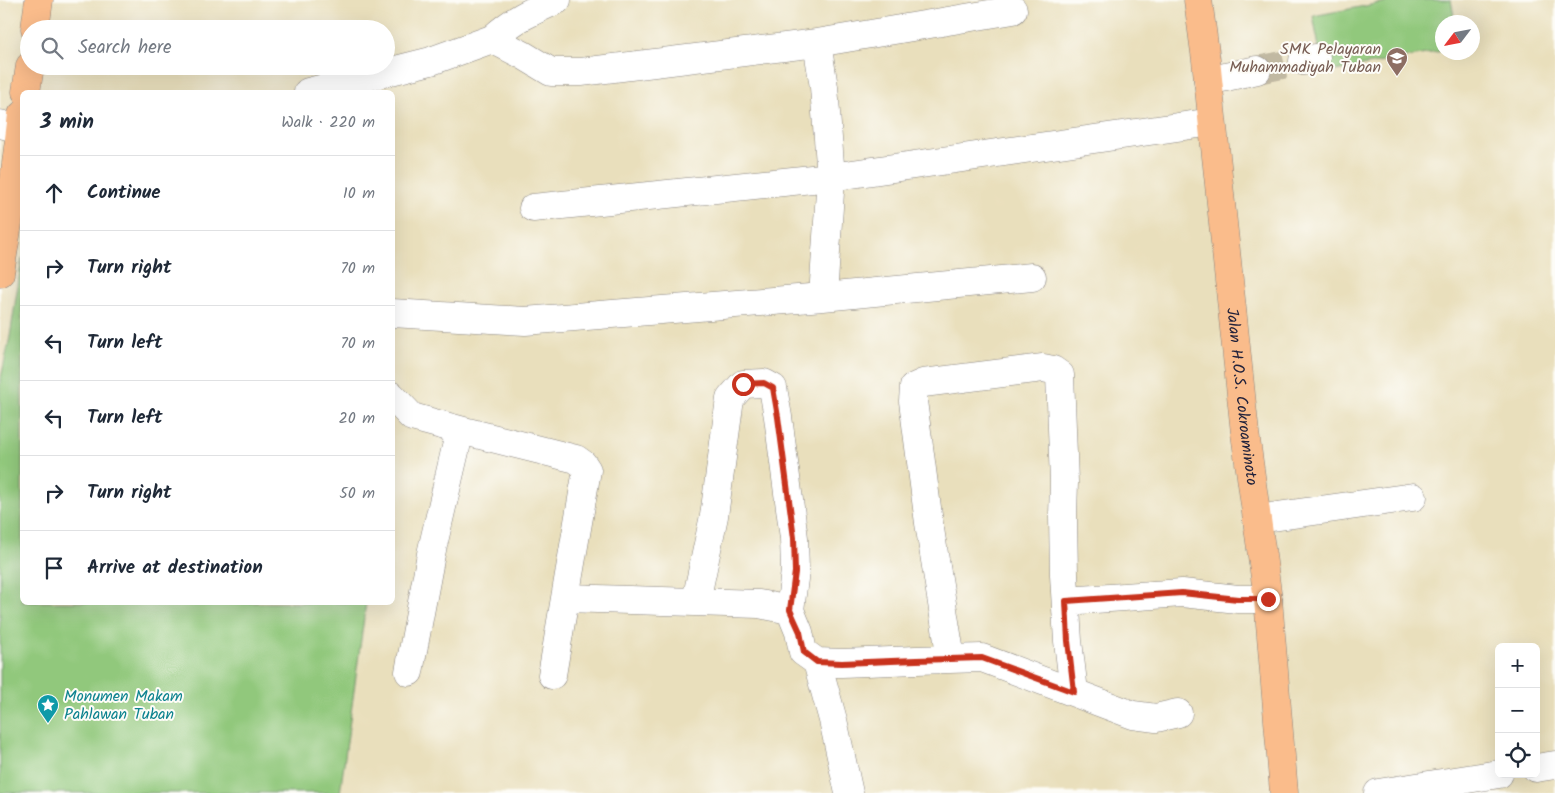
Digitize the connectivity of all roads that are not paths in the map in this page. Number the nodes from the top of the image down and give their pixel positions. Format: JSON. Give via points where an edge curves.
{"nodes":[{"id":1,"x":39,"y":0,"type":"edge"},
{"id":2,"x":557,"y":0,"type":"edge"},
{"id":3,"x":1198,"y":0,"type":"edge"},
{"id":4,"x":1013,"y":10,"type":"dead end"},
{"id":5,"x":36,"y":20,"type":"edge"},
{"id":6,"x":492,"y":39,"type":"junction"},
{"id":7,"x":817,"y":43,"type":"junction"},
{"id":8,"x":395,"y":70,"type":"edge"},
{"id":9,"x":1256,"y":70,"type":"tunnel mouth"},
{"id":10,"x":29,"y":75,"type":"edge"},
{"id":11,"x":375,"y":75,"type":"edge"},
{"id":12,"x":1208,"y":81,"type":"junction"},
{"id":13,"x":26,"y":90,"type":"edge"},
{"id":14,"x":316,"y":90,"type":"edge"},
{"id":15,"x":1212,"y":122,"type":"junction"},
{"id":16,"x":14,"y":123,"type":"edge"},
{"id":17,"x":831,"y":177,"type":"junction"},
{"id":18,"x":17,"y":204,"type":"edge"},
{"id":19,"x":533,"y":208,"type":"dead end"},
{"id":20,"x":0,"y":273,"type":"edge"},
{"id":21,"x":1032,"y":277,"type":"dead end"},
{"id":22,"x":824,"y":297,"type":"junction"},
{"id":23,"x":395,"y":313,"type":"edge"},
{"id":24,"x":395,"y":399,"type":"edge"},
{"id":25,"x":460,"y":430,"type":"junction"},
{"id":26,"x":1413,"y":497,"type":"dead end"},
{"id":27,"x":1257,"y":519,"type":"junction"},
{"id":28,"x":566,"y":598,"type":"junction"},
{"id":29,"x":1268,"y":599,"type":"junction"},
{"id":30,"x":696,"y":601,"type":"junction"},
{"id":31,"x":1066,"y":601,"type":"junction"},
{"id":32,"x":790,"y":610,"type":"junction"},
{"id":33,"x":951,"y":659,"type":"junction"},
{"id":34,"x":817,"y":662,"type":"junction"},
{"id":35,"x":409,"y":672,"type":"dead end"},
{"id":36,"x":552,"y":675,"type":"dead end"},
{"id":37,"x":1074,"y":692,"type":"junction"},
{"id":38,"x":1178,"y":713,"type":"dead end"},
{"id":39,"x":1555,"y":765,"type":"edge"},
{"id":40,"x":1540,"y":767,"type":"edge"},
{"id":41,"x":1495,"y":775,"type":"edge"},
{"id":42,"x":848,"y":793,"type":"edge"},
{"id":43,"x":1284,"y":793,"type":"edge"},
{"id":44,"x":1378,"y":793,"type":"edge"}],
"edges":[{"from":1,"to":5,"type":"main road"},
{"from":2,"to":6,"type":"street","via":[[525,14]]},
{"from":3,"to":12,"type":"main road","name":"Jalan H.O.S. Cokroaminoto"},
{"from":4,"to":7,"type":"street"},
{"from":6,"to":7,"type":"street","via":[[551,72],[581,72]]},
{"from":6,"to":8,"type":"street"},
{"from":7,"to":17,"type":"street"},
{"from":9,"to":12,"type":"street"},
{"from":10,"to":13,"type":"main road"},
{"from":11,"to":14,"type":"street"},
{"from":12,"to":15,"type":"main road","name":"Jalan H.O.S. Cokroaminoto"},
{"from":15,"to":17,"type":"street"},
{"from":15,"to":27,"type":"main road","name":"Jalan H.O.S. Cokroaminoto"},
{"from":16,"to":18,"type":"main road"},
{"from":17,"to":19,"type":"street"},
{"from":17,"to":22,"type":"street"},
{"from":18,"to":20,"type":"main road"},
{"from":21,"to":22,"type":"street"},
{"from":22,"to":23,"type":"street","via":[[525,321]]},
{"from":24,"to":25,"type":"street","via":[[412,417]]},
{"from":25,"to":28,"type":"street","via":[[576,459],[587,470]]},
{"from":25,"to":35,"type":"street"},
{"from":26,"to":27,"type":"street"},
{"from":27,"to":29,"type":"main road","name":"Jalan H.O.S. Cokroaminoto"},
{"from":28,"to":30,"type":"street"},
{"from":28,"to":36,"type":"street"},
{"from":29,"to":31,"type":"street","via":[[1182,593]]},
{"from":29,"to":43,"type":"main road","name":"Jalan H.O.S. Cokroaminoto"},
{"from":30,"to":32,"type":"street","via":[[759,604]]},
{"from":30,"to":32,"type":"street","via":[[714,516],[730,399],[743,384],[764,383],[773,388],[790,503],[795,572]]},
{"from":31,"to":33,"type":"street","via":[[1060,375],[1043,368],[923,383],[914,387],[913,401],[929,523]]},
{"from":31,"to":37,"type":"street"},
{"from":32,"to":34,"type":"street","via":[[800,632],[804,652]]},
{"from":33,"to":34,"type":"street"},
{"from":33,"to":37,"type":"street","via":[[982,658]]},
{"from":34,"to":42,"type":"street"},
{"from":37,"to":38,"type":"street","via":[[1133,715],[1156,718]]},
{"from":39,"to":40,"type":"street"},
{"from":41,"to":44,"type":"street"}]}
